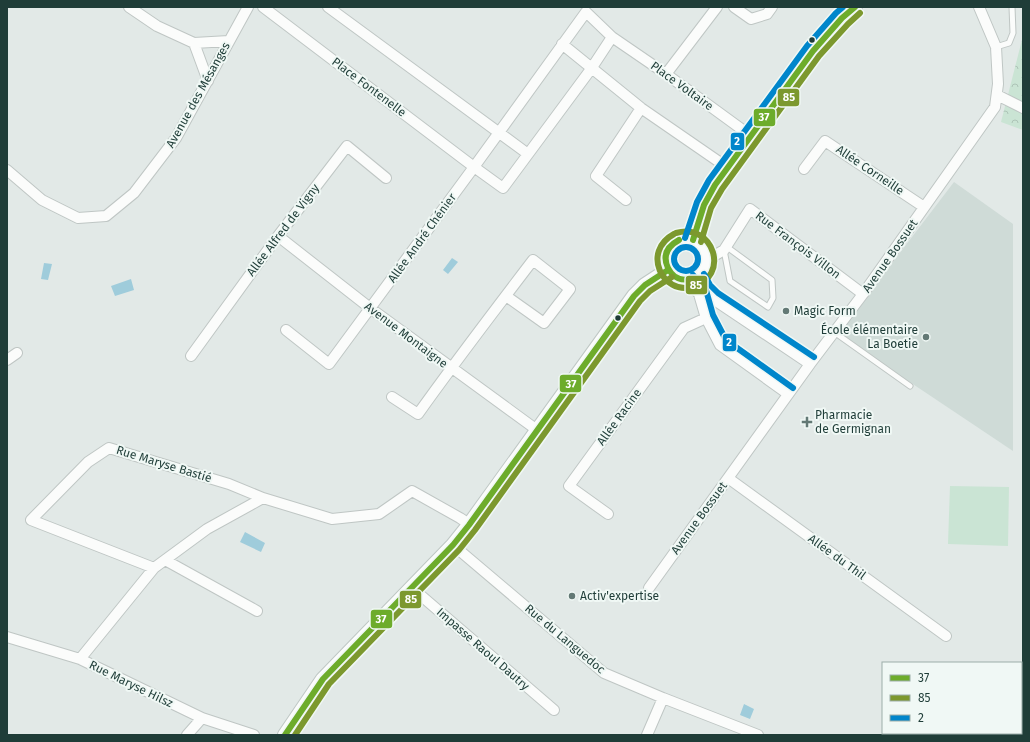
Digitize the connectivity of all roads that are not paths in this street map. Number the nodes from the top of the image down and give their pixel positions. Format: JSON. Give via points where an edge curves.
{"nodes":[{"id":1,"x":129,"y":7,"type":"edge"},
{"id":2,"x":248,"y":7,"type":"edge"},
{"id":3,"x":263,"y":7,"type":"edge"},
{"id":4,"x":328,"y":7,"type":"edge"},
{"id":5,"x":717,"y":7,"type":"edge"},
{"id":6,"x":734,"y":7,"type":"edge"},
{"id":7,"x":772,"y":7,"type":"edge"},
{"id":8,"x":855,"y":7,"type":"edge"},
{"id":9,"x":979,"y":7,"type":"edge"},
{"id":10,"x":1012,"y":7,"type":"edge"},
{"id":11,"x":588,"y":10,"type":"edge"},
{"id":12,"x":612,"y":37,"type":"junction"},
{"id":13,"x":229,"y":41,"type":"junction"},
{"id":14,"x":194,"y":44,"type":"junction"},
{"id":15,"x":562,"y":44,"type":"junction"},
{"id":16,"x":996,"y":47,"type":"junction"},
{"id":17,"x":591,"y":68,"type":"junction"},
{"id":18,"x":666,"y":74,"type":"junction"},
{"id":19,"x":208,"y":81,"type":"junction"},
{"id":20,"x":997,"y":95,"type":"junction"},
{"id":21,"x":641,"y":108,"type":"junction"},
{"id":22,"x":1023,"y":108,"type":"edge"},
{"id":23,"x":499,"y":133,"type":"junction"},
{"id":24,"x":751,"y":136,"type":"junction"},
{"id":25,"x":528,"y":154,"type":"junction"},
{"id":26,"x":474,"y":167,"type":"junction"},
{"id":27,"x":728,"y":168,"type":"junction"},
{"id":28,"x":804,"y":169,"type":"dead end"},
{"id":29,"x":7,"y":170,"type":"edge"},
{"id":30,"x":386,"y":178,"type":"dead end"},
{"id":31,"x":626,"y":200,"type":"dead end"},
{"id":32,"x":924,"y":207,"type":"junction"},
{"id":33,"x":278,"y":236,"type":"junction"},
{"id":34,"x":693,"y":240,"type":"junction"},
{"id":35,"x":725,"y":249,"type":"junction"},
{"id":36,"x":707,"y":260,"type":"junction"},
{"id":37,"x":668,"y":270,"type":"junction"},
{"id":38,"x":692,"y":278,"type":"junction"},
{"id":39,"x":863,"y":294,"type":"junction"},
{"id":40,"x":506,"y":296,"type":"junction"},
{"id":41,"x":370,"y":308,"type":"junction"},
{"id":42,"x":706,"y":318,"type":"junction"},
{"id":43,"x":286,"y":330,"type":"dead end"},
{"id":44,"x":834,"y":332,"type":"junction"},
{"id":45,"x":17,"y":353,"type":"dead end"},
{"id":46,"x":191,"y":356,"type":"dead end"},
{"id":47,"x":7,"y":360,"type":"edge"},
{"id":48,"x":810,"y":364,"type":"junction"},
{"id":49,"x":451,"y":368,"type":"junction"},
{"id":50,"x":910,"y":386,"type":"dead end"},
{"id":51,"x":788,"y":394,"type":"junction"},
{"id":52,"x":392,"y":397,"type":"dead end"},
{"id":53,"x":537,"y":430,"type":"junction"},
{"id":54,"x":728,"y":478,"type":"junction"},
{"id":55,"x":263,"y":498,"type":"junction"},
{"id":56,"x":608,"y":514,"type":"dead end"},
{"id":57,"x":469,"y":524,"type":"junction"},
{"id":58,"x":453,"y":545,"type":"junction"},
{"id":59,"x":165,"y":560,"type":"junction"},
{"id":60,"x":154,"y":568,"type":"junction"},
{"id":61,"x":411,"y":588,"type":"junction"},
{"id":62,"x":649,"y":588,"type":"dead end"},
{"id":63,"x":257,"y":611,"type":"dead end"},
{"id":64,"x":946,"y":636,"type":"dead end"},
{"id":65,"x":7,"y":637,"type":"edge"},
{"id":66,"x":80,"y":658,"type":"junction"},
{"id":67,"x":663,"y":698,"type":"junction"},
{"id":68,"x":554,"y":710,"type":"dead end"},
{"id":69,"x":202,"y":718,"type":"junction"},
{"id":70,"x":187,"y":735,"type":"edge"},
{"id":71,"x":254,"y":735,"type":"edge"},
{"id":72,"x":286,"y":735,"type":"edge"},
{"id":73,"x":647,"y":735,"type":"edge"},
{"id":74,"x":758,"y":735,"type":"edge"}],
"edges":[{"from":1,"to":14,"type":"street","via":[[157,26]]},
{"from":2,"to":13,"type":"street","name":"Avenue des Mésanges"},
{"from":3,"to":26,"type":"street","name":"Place Fontenelle"},
{"from":4,"to":23,"type":"street"},
{"from":5,"to":18,"type":"street"},
{"from":6,"to":7,"type":"street","via":[[751,19],[767,14]]},
{"from":8,"to":24,"type":"main road","via":[[813,51]]},
{"from":9,"to":16,"type":"street"},
{"from":10,"to":16,"type":"lane","via":[[1013,33],[1009,43]]},
{"from":11,"to":12,"type":"street","name":"Place Voltaire"},
{"from":11,"to":15,"type":"street","name":"Allée André Chénier"},
{"from":12,"to":17,"type":"street"},
{"from":12,"to":18,"type":"street","name":"Place Voltaire"},
{"from":13,"to":14,"type":"street"},
{"from":13,"to":19,"type":"street","name":"Avenue des Mésanges"},
{"from":14,"to":19,"type":"street"},
{"from":15,"to":17,"type":"street"},
{"from":15,"to":23,"type":"street","name":"Allée André Chénier"},
{"from":16,"to":20,"type":"street"},
{"from":17,"to":21,"type":"street"},
{"from":17,"to":25,"type":"street"},
{"from":18,"to":24,"type":"street","name":"Place Voltaire"},
{"from":19,"to":29,"type":"street","name":"Avenue des Mésanges","via":[[176,138],[134,194],[106,216],[78,218],[42,200]]},
{"from":20,"to":22,"type":"street"},
{"from":20,"to":32,"type":"street","name":"Avenue Bossuet","via":[[994,107]]},
{"from":21,"to":27,"type":"street"},
{"from":21,"to":31,"type":"street","via":[[596,176]]},
{"from":23,"to":25,"type":"street"},
{"from":23,"to":26,"type":"street","name":"Allée André Chénier"},
{"from":24,"to":27,"type":"main road"},
{"from":25,"to":26,"type":"street","name":"Place Fontenelle","via":[[503,188]]},
{"from":26,"to":41,"type":"street","name":"Allée André Chénier"},
{"from":27,"to":34,"type":"main road","via":[[704,205]]},
{"from":28,"to":32,"type":"street","name":"Allée Corneille","via":[[825,141]]},
{"from":30,"to":33,"type":"street","name":"Allée Alfred de Vigny","via":[[347,146]]},
{"from":32,"to":39,"type":"street","name":"Avenue Bossuet"},
{"from":33,"to":41,"type":"street","name":"Avenue Montaigne"},
{"from":33,"to":46,"type":"street","name":"Allée Alfred de Vigny"},
{"from":34,"to":36,"type":"main road","via":[[703,248]]},
{"from":34,"to":37,"type":"main road","via":[[686,238],[672,244],[666,256]]},
{"from":35,"to":35,"type":"lane","via":[[730,281],[768,307],[773,298],[772,280]]},
{"from":35,"to":36,"type":"street","name":"Rue François Villon"},
{"from":35,"to":39,"type":"street","name":"Rue François Villon","via":[[750,209]]},
{"from":36,"to":38,"type":"main road","via":[[702,272]]},
{"from":37,"to":38,"type":"main road","via":[[676,277]]},
{"from":37,"to":53,"type":"main road","via":[[645,285],[634,296]]},
{"from":38,"to":42,"type":"street"},
{"from":38,"to":48,"type":"street","via":[[713,299]]},
{"from":39,"to":44,"type":"street","name":"Avenue Bossuet"},
{"from":40,"to":40,"type":"street","via":[[544,323],[570,288],[533,260]]},
{"from":40,"to":49,"type":"street"},
{"from":41,"to":43,"type":"street","name":"Allée André Chénier","via":[[329,364]]},
{"from":41,"to":49,"type":"street","name":"Avenue Montaigne"},
{"from":42,"to":51,"type":"street","via":[[720,345]]},
{"from":42,"to":56,"type":"street","name":"Allée Racine","via":[[684,328],[569,486]]},
{"from":44,"to":48,"type":"street","name":"Avenue Bossuet"},
{"from":44,"to":50,"type":"lane"},
{"from":45,"to":47,"type":"street"},
{"from":48,"to":51,"type":"street","name":"Avenue Bossuet"},
{"from":49,"to":52,"type":"street","via":[[418,414]]},
{"from":49,"to":53,"type":"street","name":"Avenue Montaigne"},
{"from":51,"to":54,"type":"street","name":"Avenue Bossuet"},
{"from":53,"to":57,"type":"main road"},
{"from":54,"to":62,"type":"street","name":"Avenue Bossuet"},
{"from":54,"to":64,"type":"street","name":"Allée du Thil"},
{"from":55,"to":57,"type":"street","via":[[332,519],[379,514],[412,491]]},
{"from":55,"to":59,"type":"street","via":[[207,529]]},
{"from":55,"to":60,"type":"street","name":"Rue Maryse Bastié","via":[[229,484],[109,448],[88,462],[31,520]]},
{"from":57,"to":58,"type":"main road"},
{"from":58,"to":61,"type":"main road"},
{"from":58,"to":67,"type":"street","name":"Rue du Languedoc","via":[[604,672]]},
{"from":59,"to":60,"type":"street"},
{"from":59,"to":63,"type":"street"},
{"from":60,"to":66,"type":"street"},
{"from":61,"to":68,"type":"street","name":"Impasse Raoul Dautry"},
{"from":61,"to":72,"type":"main road","via":[[323,678]]},
{"from":65,"to":66,"type":"street","name":"Rue Maryse Hilsz"},
{"from":66,"to":69,"type":"street","name":"Rue Maryse Hilsz"},
{"from":67,"to":73,"type":"street"},
{"from":67,"to":74,"type":"street","name":"Rue du Languedoc"},
{"from":69,"to":70,"type":"street"},
{"from":69,"to":71,"type":"street","name":"Rue Maryse Hilsz"}]}
